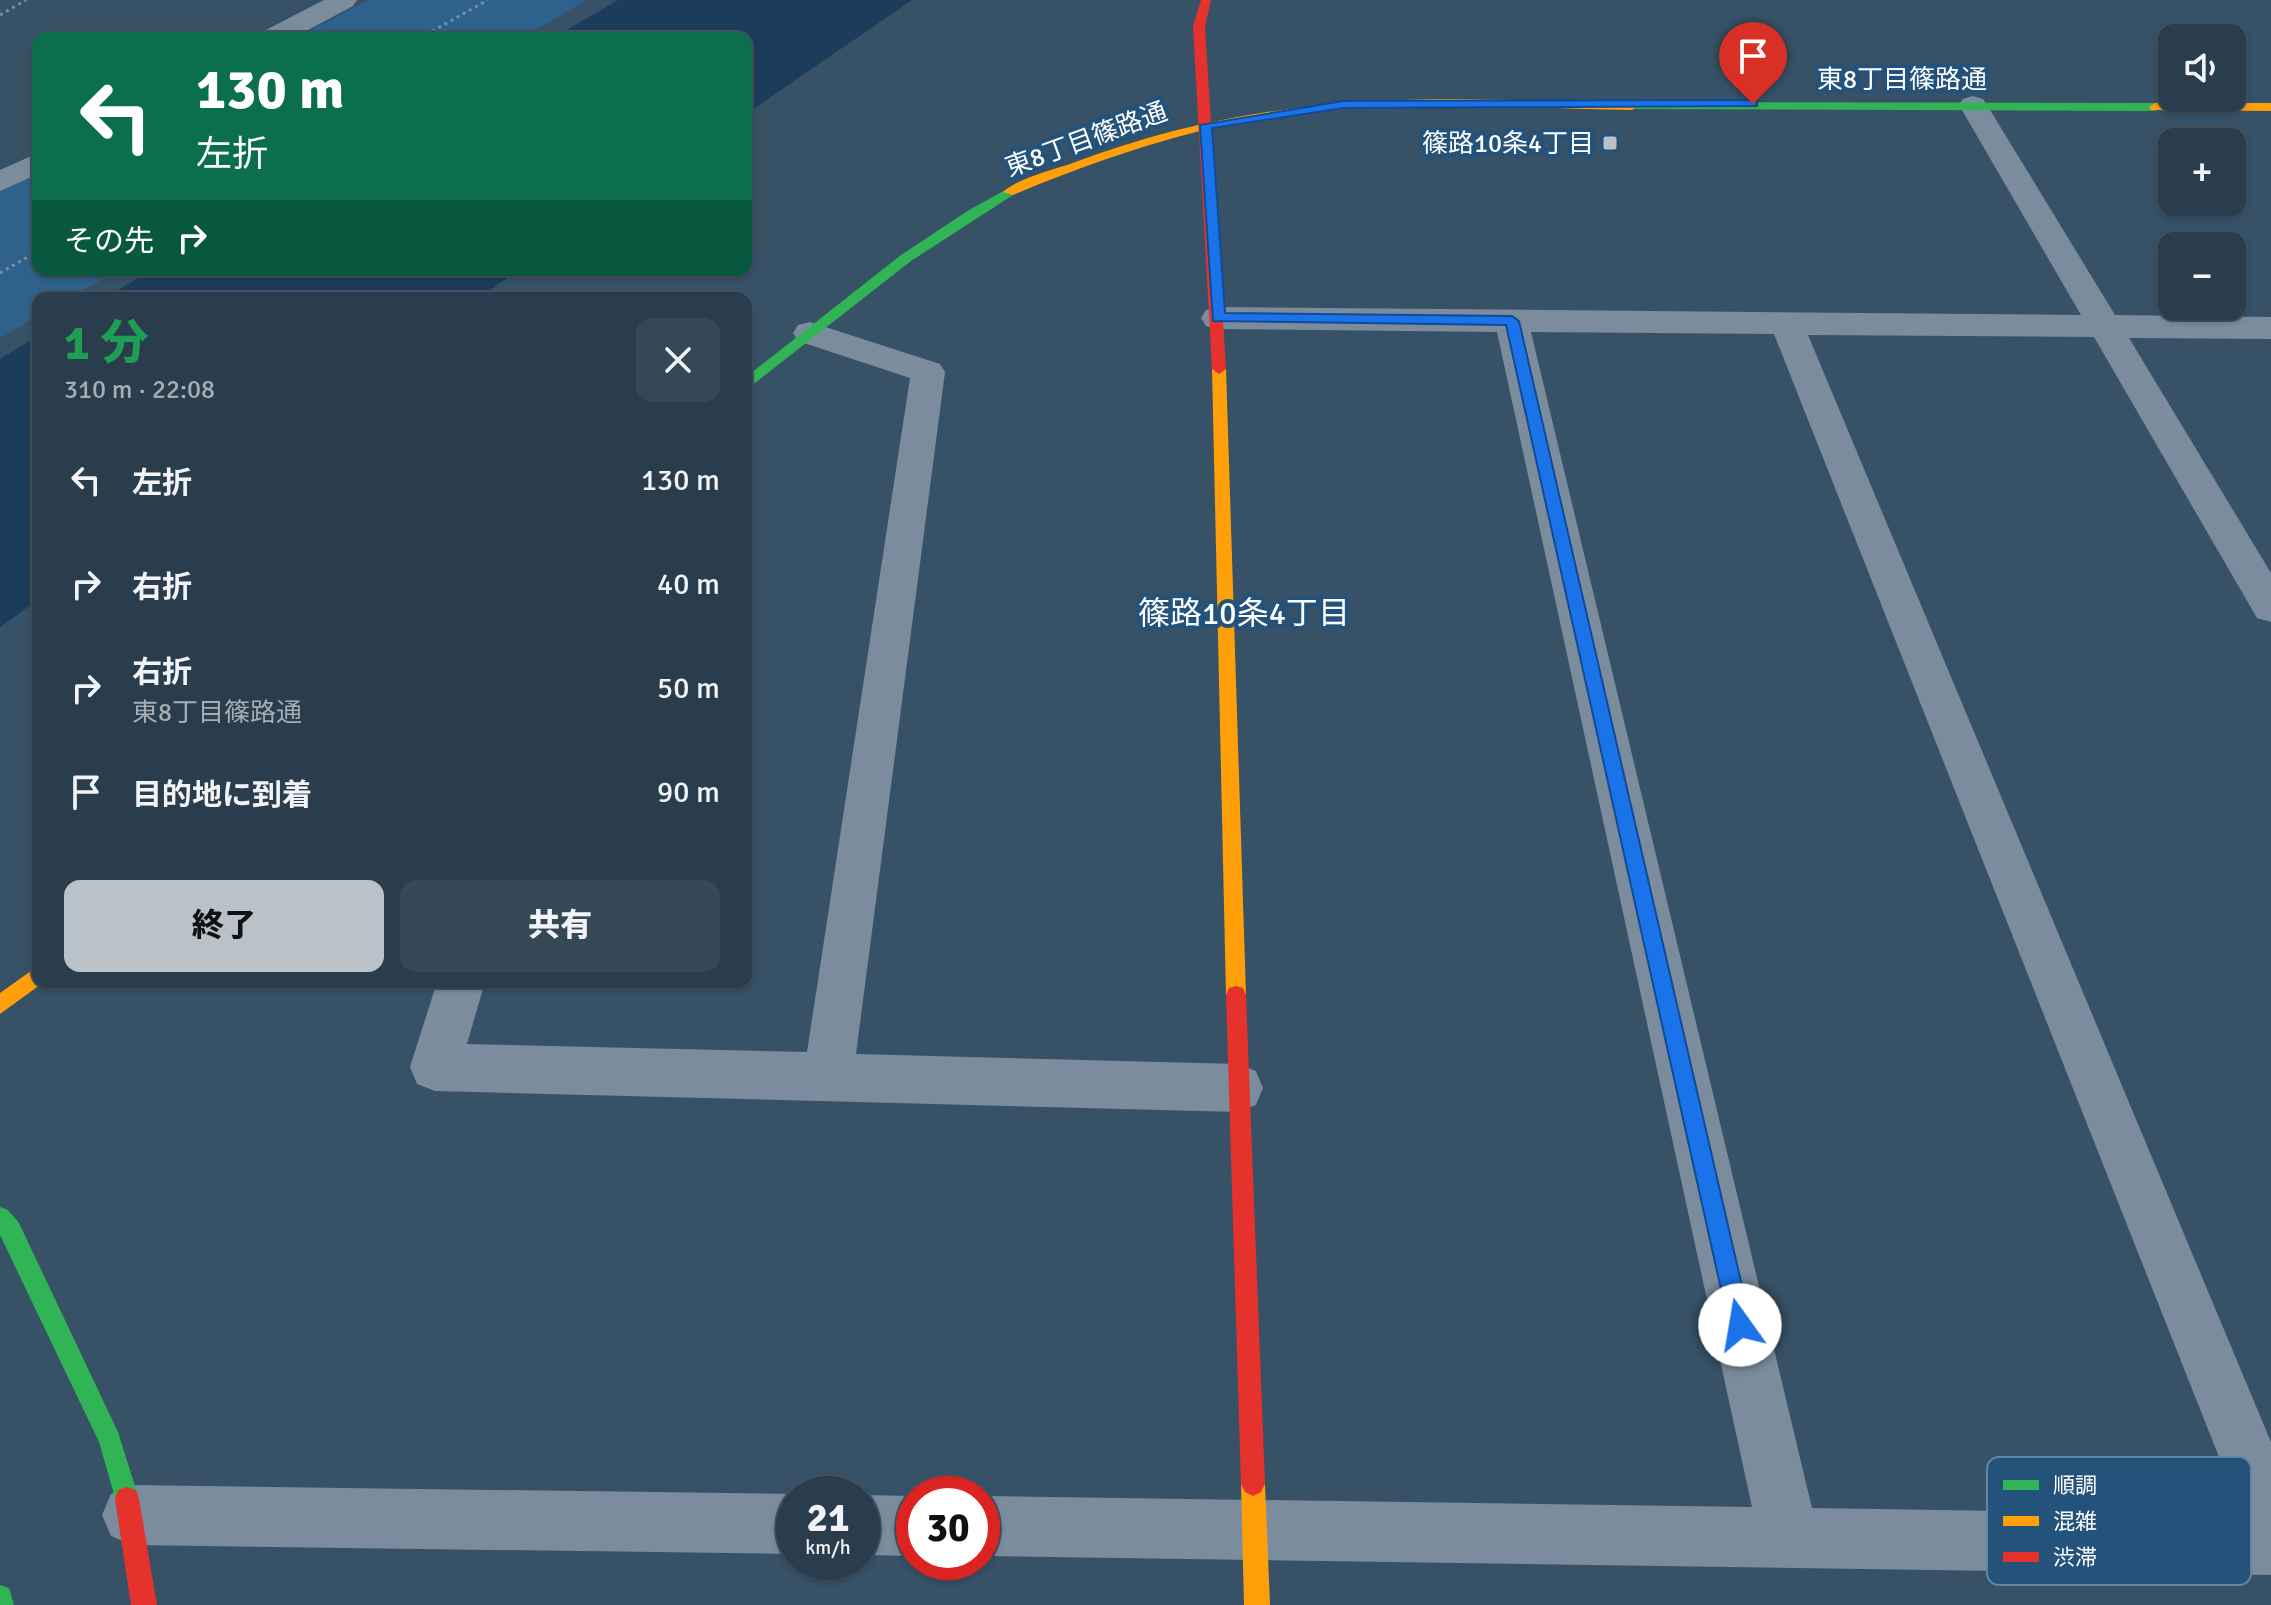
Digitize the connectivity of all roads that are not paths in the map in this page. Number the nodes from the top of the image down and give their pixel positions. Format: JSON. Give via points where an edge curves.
{"nodes":[{"id":1,"x":344,"y":0,"type":"edge"},
{"id":2,"x":1206,"y":0,"type":"edge"},
{"id":3,"x":283,"y":32,"type":"edge"},
{"id":4,"x":1973,"y":105,"type":"junction"},
{"id":5,"x":2271,"y":107,"type":"edge"},
{"id":6,"x":1206,"y":125,"type":"junction"},
{"id":7,"x":32,"y":165,"type":"edge"},
{"id":8,"x":0,"y":182,"type":"edge"},
{"id":9,"x":1218,"y":318,"type":"junction"},
{"id":10,"x":1512,"y":321,"type":"junction"},
{"id":11,"x":1786,"y":323,"type":"junction"},
{"id":12,"x":2103,"y":325,"type":"junction"},
{"id":13,"x":2271,"y":328,"type":"edge"},
{"id":14,"x":810,"y":333,"type":"junction"},
{"id":15,"x":752,"y":380,"type":"edge"},
{"id":16,"x":2271,"y":607,"type":"edge"},
{"id":17,"x":32,"y":980,"type":"edge"},
{"id":18,"x":459,"y":988,"type":"edge"},
{"id":19,"x":0,"y":1005,"type":"edge"},
{"id":20,"x":828,"y":1078,"type":"junction"},
{"id":21,"x":1238,"y":1088,"type":"junction"},
{"id":22,"x":0,"y":1218,"type":"edge"},
{"id":23,"x":2248,"y":1457,"type":"edge"},
{"id":24,"x":2251,"y":1464,"type":"edge"},
{"id":25,"x":2271,"y":1513,"type":"edge"},
{"id":26,"x":132,"y":1515,"type":"junction"},
{"id":27,"x":776,"y":1524,"type":"edge"},
{"id":28,"x":1000,"y":1526,"type":"edge"},
{"id":29,"x":1255,"y":1531,"type":"junction"},
{"id":30,"x":1789,"y":1538,"type":"junction"},
{"id":31,"x":1987,"y":1541,"type":"edge"},
{"id":32,"x":2251,"y":1545,"type":"edge"},
{"id":33,"x":2271,"y":1545,"type":"edge"},
{"id":34,"x":0,"y":1597,"type":"edge"},
{"id":35,"x":1,"y":1605,"type":"edge"},
{"id":36,"x":144,"y":1605,"type":"edge"},
{"id":37,"x":1257,"y":1605,"type":"edge"}],
"edges":[{"from":1,"to":3,"type":"street"},
{"from":2,"to":6,"type":"main road","via":[[1199,26]]},
{"from":4,"to":5,"type":"main road","name":"東8丁目篠路通"},
{"from":4,"to":6,"type":"main road","name":"東8丁目篠路通","via":[[1343,105]]},
{"from":4,"to":12,"type":"street"},
{"from":6,"to":9,"type":"main road"},
{"from":6,"to":14,"type":"main road","name":"東8丁目篠路通","via":[[1046,175],[980,208],[912,250]]},
{"from":7,"to":8,"type":"street"},
{"from":9,"to":10,"type":"street"},
{"from":9,"to":21,"type":"main road"},
{"from":10,"to":11,"type":"street"},
{"from":10,"to":30,"type":"street"},
{"from":11,"to":12,"type":"street"},
{"from":11,"to":23,"type":"street"},
{"from":12,"to":13,"type":"street"},
{"from":12,"to":16,"type":"street"},
{"from":14,"to":15,"type":"main road","name":"東8丁目篠路通"},
{"from":14,"to":20,"type":"street","via":[[928,372]]},
{"from":17,"to":19,"type":"main road"},
{"from":18,"to":20,"type":"street","via":[[435,1067]]},
{"from":20,"to":21,"type":"street"},
{"from":21,"to":29,"type":"main road"},
{"from":22,"to":26,"type":"main road","via":[[11,1231],[110,1440]]},
{"from":24,"to":25,"type":"street"},
{"from":26,"to":27,"type":"street"},
{"from":26,"to":36,"type":"main road"},
{"from":28,"to":29,"type":"street"},
{"from":29,"to":30,"type":"street"},
{"from":29,"to":37,"type":"main road"},
{"from":30,"to":31,"type":"street"},
{"from":32,"to":33,"type":"street"},
{"from":34,"to":35,"type":"main road"}]}
